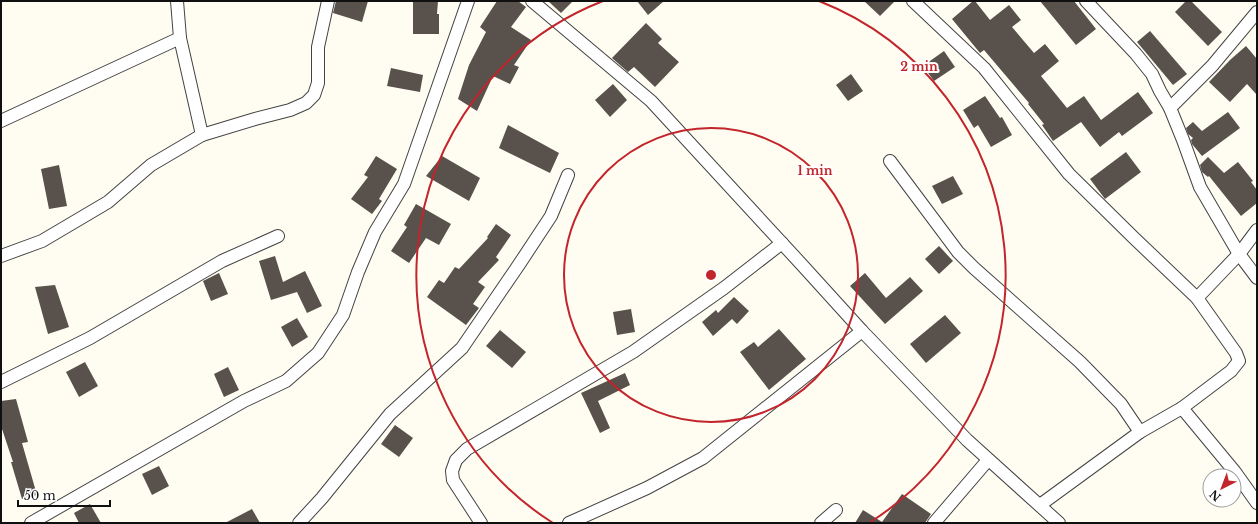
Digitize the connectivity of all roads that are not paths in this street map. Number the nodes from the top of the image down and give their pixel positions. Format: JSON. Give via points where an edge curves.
{"nodes":[{"id":1,"x":177,"y":1,"type":"edge"},
{"id":2,"x":328,"y":1,"type":"edge"},
{"id":3,"x":468,"y":1,"type":"edge"},
{"id":4,"x":532,"y":1,"type":"edge"},
{"id":5,"x":913,"y":1,"type":"edge"},
{"id":6,"x":1086,"y":1,"type":"edge"},
{"id":7,"x":1257,"y":12,"type":"edge"},
{"id":8,"x":180,"y":38,"type":"junction"},
{"id":9,"x":1170,"y":108,"type":"junction"},
{"id":10,"x":1,"y":121,"type":"edge"},
{"id":11,"x":202,"y":135,"type":"junction"},
{"id":12,"x":890,"y":161,"type":"dead end"},
{"id":13,"x":568,"y":175,"type":"dead end"},
{"id":14,"x":1257,"y":230,"type":"edge"},
{"id":15,"x":278,"y":236,"type":"dead end"},
{"id":16,"x":782,"y":243,"type":"junction"},
{"id":17,"x":1239,"y":254,"type":"junction"},
{"id":18,"x":1,"y":256,"type":"edge"},
{"id":19,"x":1257,"y":278,"type":"edge"},
{"id":20,"x":1197,"y":298,"type":"junction"},
{"id":21,"x":862,"y":331,"type":"junction"},
{"id":22,"x":1,"y":382,"type":"edge"},
{"id":23,"x":1182,"y":408,"type":"junction"},
{"id":24,"x":1140,"y":432,"type":"junction"},
{"id":25,"x":988,"y":460,"type":"junction"},
{"id":26,"x":1257,"y":503,"type":"edge"},
{"id":27,"x":1040,"y":505,"type":"junction"},
{"id":28,"x":836,"y":510,"type":"dead end"},
{"id":29,"x":31,"y":523,"type":"edge"},
{"id":30,"x":299,"y":523,"type":"edge"},
{"id":31,"x":481,"y":523,"type":"edge"},
{"id":32,"x":569,"y":523,"type":"edge"},
{"id":33,"x":821,"y":523,"type":"edge"},
{"id":34,"x":934,"y":523,"type":"edge"},
{"id":35,"x":1059,"y":523,"type":"edge"}],
"edges":[{"from":1,"to":8,"type":"street"},
{"from":2,"to":11,"type":"street","via":[[318,47],[318,83],[314,95],[306,103],[290,110]]},
{"from":3,"to":29,"type":"street","via":[[404,184],[375,232],[342,315],[318,353],[286,381],[244,401]]},
{"from":4,"to":16,"type":"street","via":[[651,101]]},
{"from":5,"to":20,"type":"street","via":[[984,68],[1069,174]]},
{"from":6,"to":9,"type":"street","via":[[1152,74]]},
{"from":7,"to":9,"type":"street","via":[[1212,66]]},
{"from":8,"to":10,"type":"street"},
{"from":8,"to":11,"type":"street"},
{"from":9,"to":17,"type":"street","via":[[1200,187]]},
{"from":11,"to":18,"type":"street","via":[[151,165],[95,210],[42,241]]},
{"from":12,"to":24,"type":"street","via":[[958,252],[1080,362],[1121,404]]},
{"from":13,"to":30,"type":"street","via":[[551,216],[462,348],[390,414]]},
{"from":14,"to":17,"type":"street"},
{"from":15,"to":22,"type":"street","via":[[222,261],[90,338]]},
{"from":16,"to":21,"type":"street"},
{"from":16,"to":31,"type":"street","via":[[724,288],[633,352],[467,449],[456,460],[452,471],[453,480]]},
{"from":17,"to":19,"type":"street"},
{"from":17,"to":20,"type":"street"},
{"from":20,"to":23,"type":"street","via":[[1239,361],[1231,371]]},
{"from":21,"to":25,"type":"street"},
{"from":21,"to":32,"type":"street","via":[[703,458],[647,488]]},
{"from":23,"to":24,"type":"street"},
{"from":23,"to":26,"type":"street"},
{"from":24,"to":27,"type":"street"},
{"from":25,"to":27,"type":"street"},
{"from":25,"to":34,"type":"street"},
{"from":27,"to":35,"type":"street"},
{"from":28,"to":33,"type":"street"}]}
